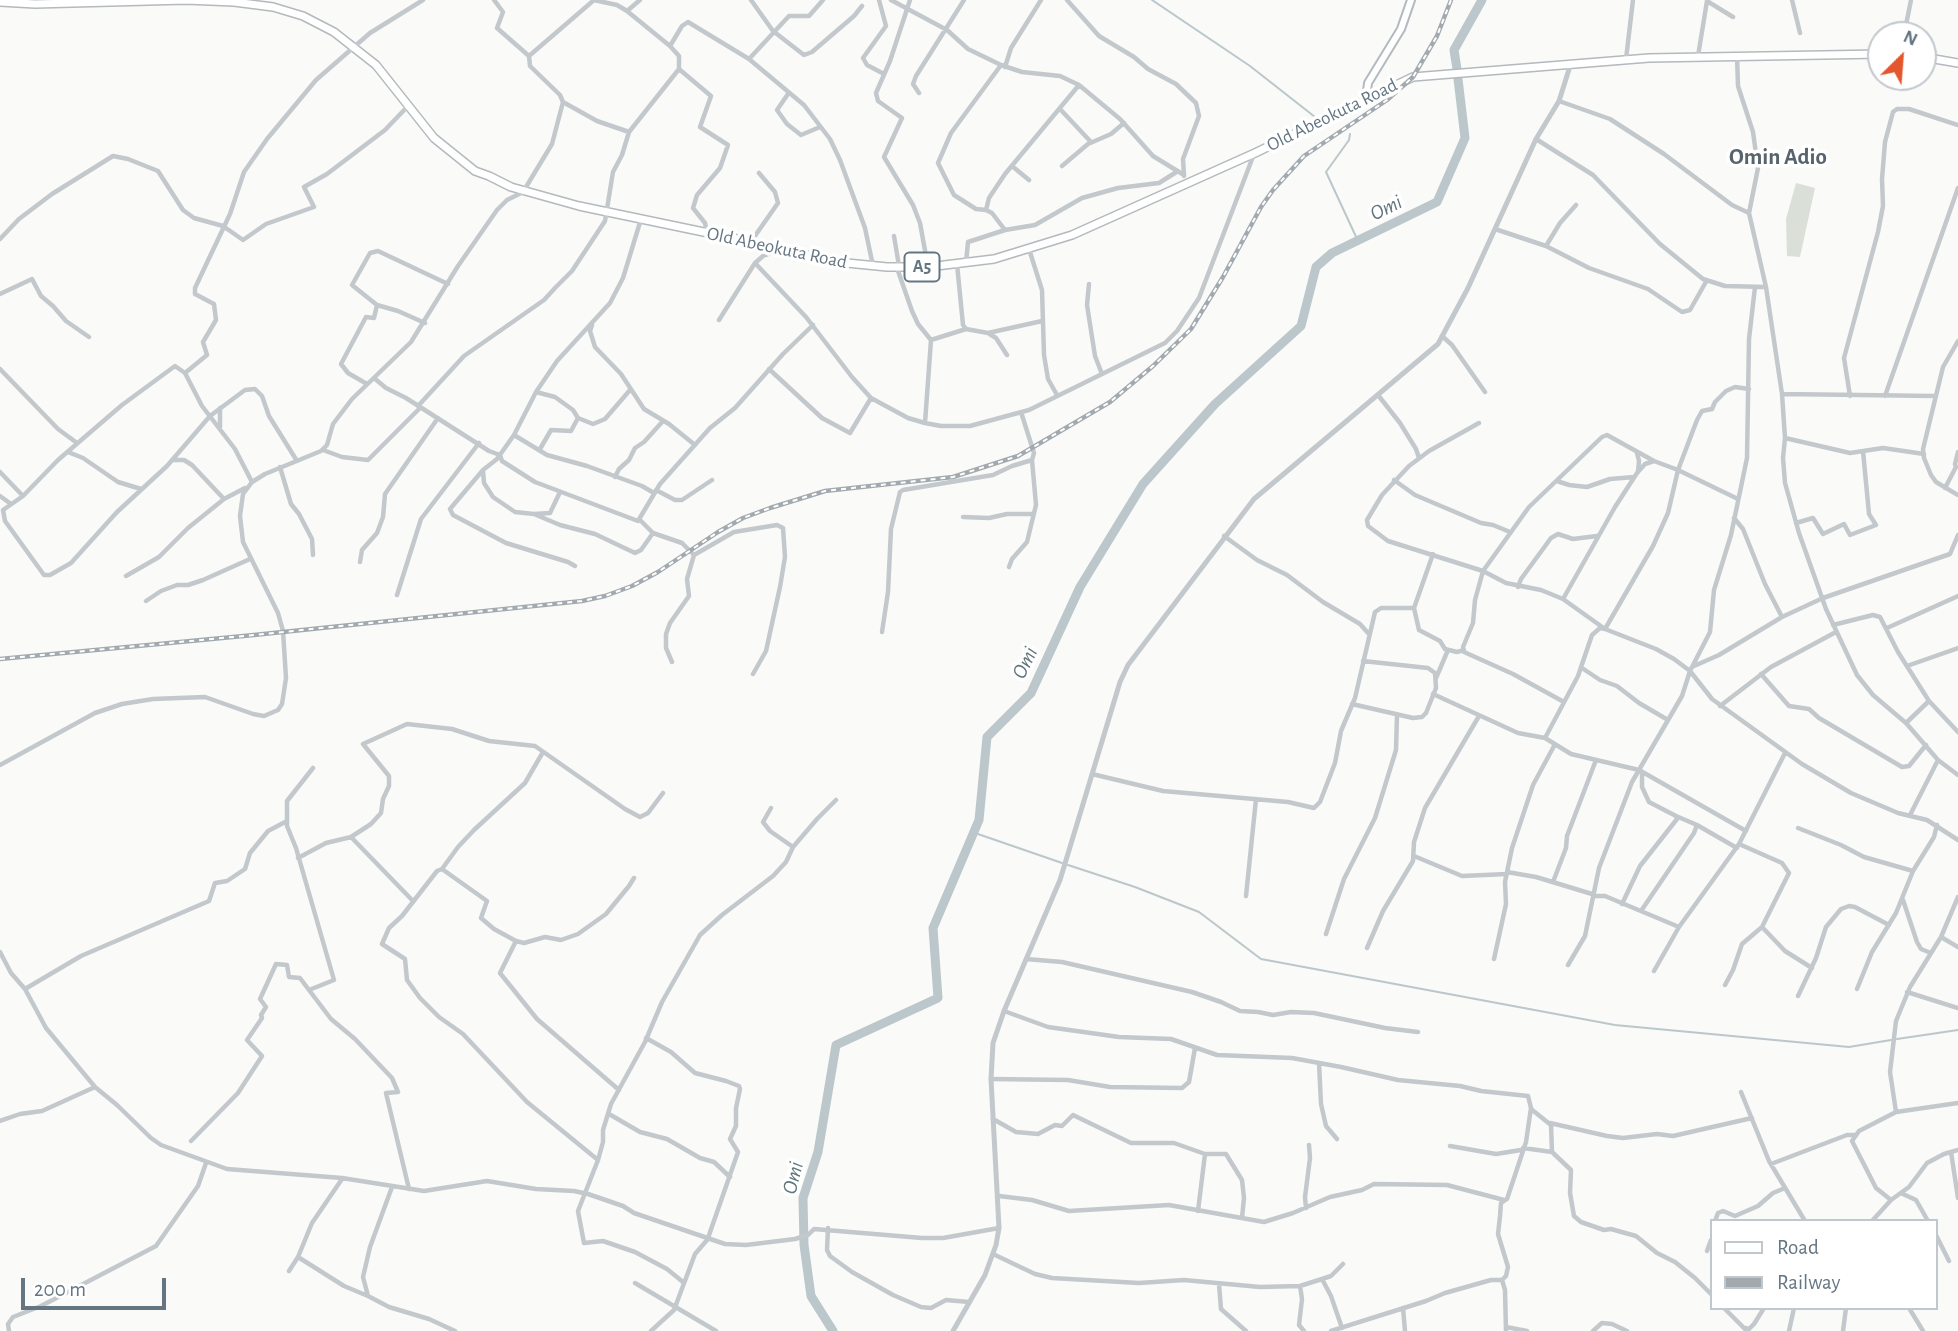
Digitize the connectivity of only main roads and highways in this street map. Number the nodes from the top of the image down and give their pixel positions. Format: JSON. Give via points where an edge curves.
{"nodes":[{"id":1,"x":186,"y":0,"type":"edge"},
{"id":2,"x":119,"y":1,"type":"edge"},
{"id":3,"x":234,"y":1,"type":"edge"},
{"id":4,"x":0,"y":2,"type":"edge"},
{"id":5,"x":1408,"y":2,"type":"edge"},
{"id":6,"x":1867,"y":54,"type":"edge"},
{"id":7,"x":1937,"y":59,"type":"edge"},
{"id":8,"x":1958,"y":63,"type":"edge"},
{"id":9,"x":1366,"y":99,"type":"junction"}],
"edges":[{"from":1,"to":2,"type":"highway","name":"Old Abeokuta Road","number":"A5"},
{"from":1,"to":3,"type":"highway","name":"Old Abeokuta Road","number":"A5"},
{"from":2,"to":4,"type":"highway","name":"Old Abeokuta Road","number":"A5"},
{"from":3,"to":9,"type":"highway","name":"Old Abeokuta Road","number":"A5","via":[[303,16],[334,32],[376,65],[434,138],[475,171],[523,192],[775,251],[873,266],[962,263],[1072,235]]},
{"from":5,"to":9,"type":"main road","via":[[1401,29],[1368,83]]},
{"from":6,"to":9,"type":"highway","name":"Old Abeokuta Road","number":"A5","via":[[1698,56],[1413,77]]},
{"from":7,"to":8,"type":"highway"}]}
